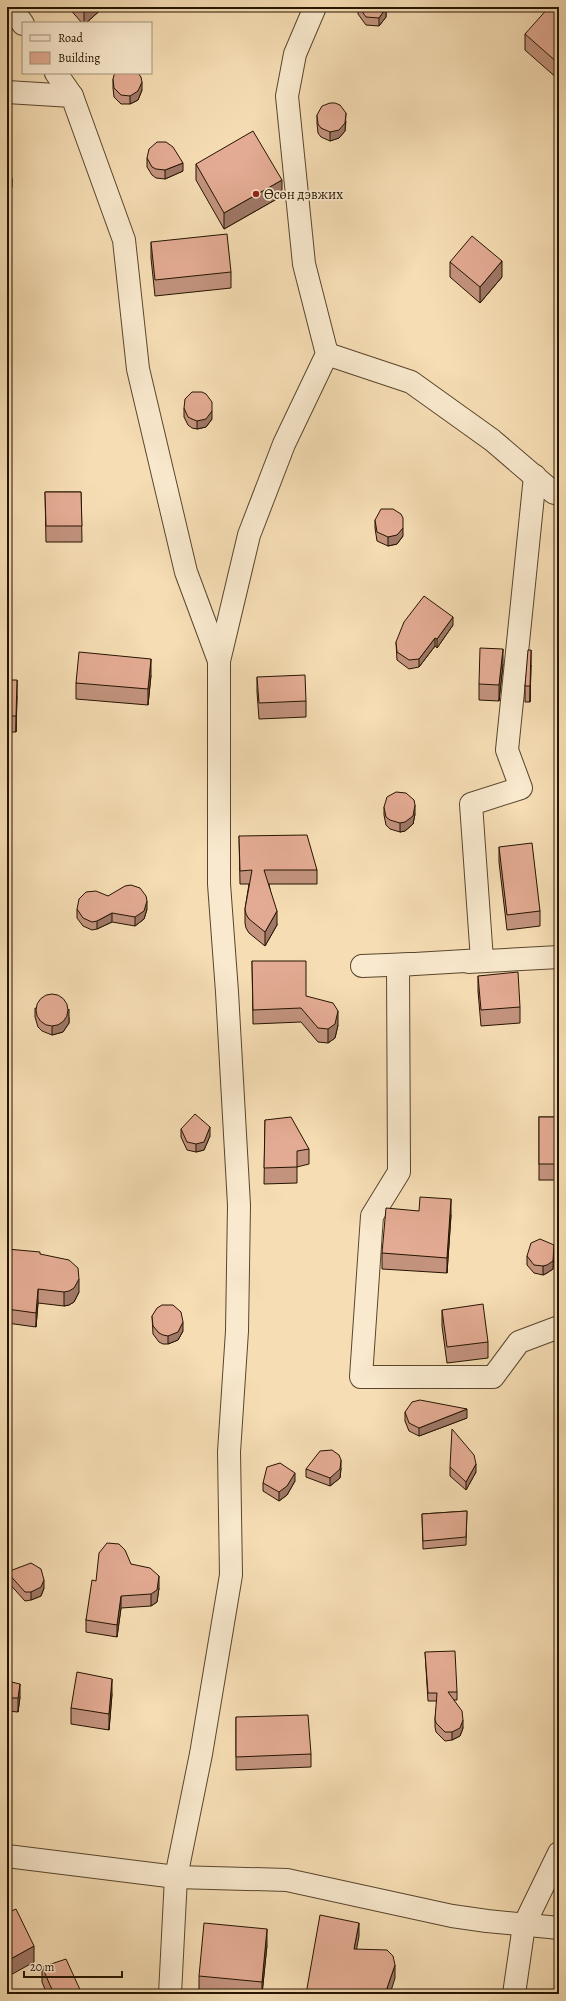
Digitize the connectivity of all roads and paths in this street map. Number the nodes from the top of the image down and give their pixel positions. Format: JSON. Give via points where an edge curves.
{"nodes":[{"id":1,"x":11,"y":7,"type":"edge"},
{"id":2,"x":315,"y":7,"type":"edge"},
{"id":3,"x":22,"y":23,"type":"edge"},
{"id":4,"x":57,"y":74,"type":"edge"},
{"id":5,"x":7,"y":92,"type":"edge"},
{"id":6,"x":72,"y":96,"type":"junction"},
{"id":7,"x":327,"y":354,"type":"junction"},
{"id":8,"x":535,"y":476,"type":"junction"},
{"id":9,"x":559,"y":492,"type":"edge"},
{"id":10,"x":219,"y":661,"type":"junction"},
{"id":11,"x":559,"y":957,"type":"edge"},
{"id":12,"x":398,"y":965,"type":"junction"},
{"id":13,"x":362,"y":966,"type":"dead end"},
{"id":14,"x":559,"y":1327,"type":"edge"},
{"id":15,"x":559,"y":1853,"type":"edge"},
{"id":16,"x":7,"y":1856,"type":"edge"},
{"id":17,"x":176,"y":1877,"type":"junction"},
{"id":18,"x":524,"y":1925,"type":"junction"},
{"id":19,"x":559,"y":1928,"type":"edge"},
{"id":20,"x":170,"y":1994,"type":"edge"},
{"id":21,"x":514,"y":1994,"type":"edge"}],
"edges":[{"from":1,"to":3,"type":"street"},
{"from":2,"to":7,"type":"street","via":[[295,54],[287,96],[304,264]]},
{"from":4,"to":6,"type":"street"},
{"from":5,"to":6,"type":"street"},
{"from":6,"to":10,"type":"street","via":[[124,240],[139,377],[186,572]]},
{"from":7,"to":8,"type":"street","via":[[411,382],[492,440]]},
{"from":7,"to":10,"type":"street","via":[[284,444],[249,535]]},
{"from":8,"to":9,"type":"street","via":[[554,493]]},
{"from":8,"to":12,"type":"street","via":[[508,750],[521,788],[471,804],[482,960]]},
{"from":10,"to":17,"type":"street","via":[[219,884],[239,1205],[237,1331],[229,1452],[231,1575],[201,1754]]},
{"from":11,"to":12,"type":"street"},
{"from":12,"to":13,"type":"street"},
{"from":12,"to":14,"type":"street","via":[[399,1172],[372,1216],[361,1377],[493,1377],[519,1342]]},
{"from":15,"to":18,"type":"street"},
{"from":16,"to":17,"type":"street"},
{"from":17,"to":18,"type":"street","via":[[287,1880],[452,1916]]},
{"from":17,"to":20,"type":"street"},
{"from":18,"to":19,"type":"street"},
{"from":18,"to":21,"type":"street"}]}
